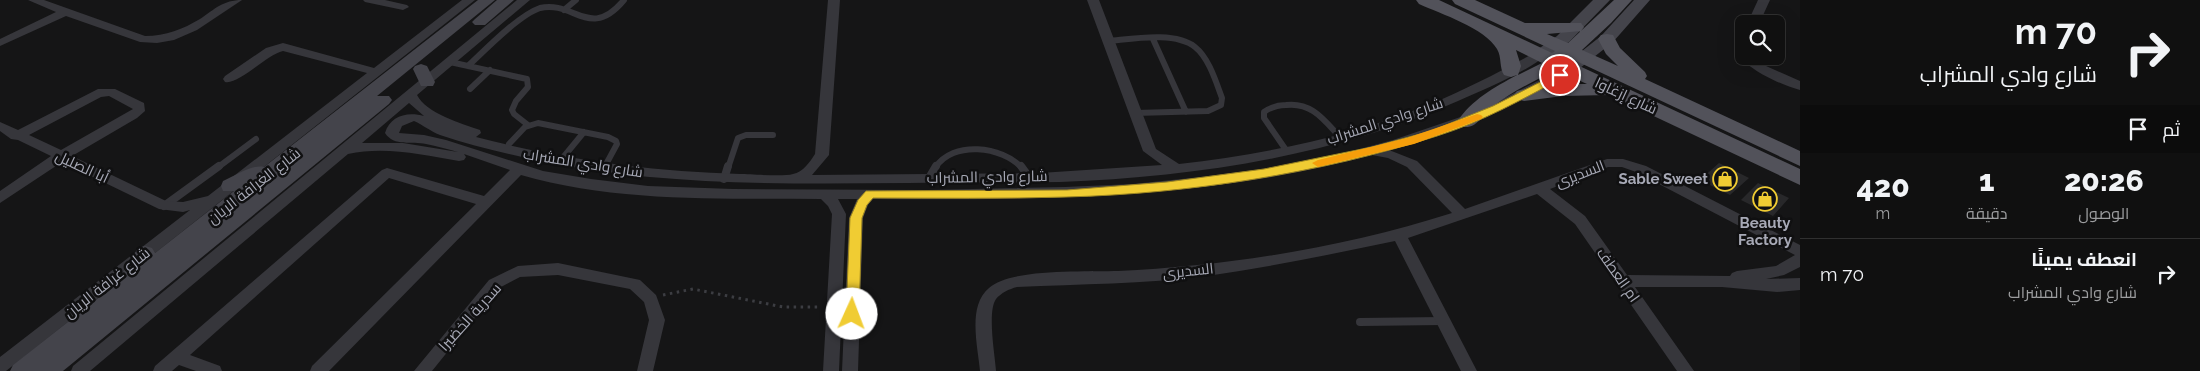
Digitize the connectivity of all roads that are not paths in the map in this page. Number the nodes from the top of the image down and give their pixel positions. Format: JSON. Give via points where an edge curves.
{"nodes":[{"id":1,"x":34,"y":0,"type":"edge"},
{"id":2,"x":236,"y":0,"type":"edge"},
{"id":3,"x":368,"y":0,"type":"edge"},
{"id":4,"x":469,"y":0,"type":"edge"},
{"id":5,"x":487,"y":0,"type":"edge"},
{"id":6,"x":506,"y":0,"type":"edge"},
{"id":7,"x":524,"y":0,"type":"edge"},
{"id":8,"x":576,"y":0,"type":"edge"},
{"id":9,"x":624,"y":0,"type":"edge"},
{"id":10,"x":834,"y":0,"type":"edge"},
{"id":11,"x":1093,"y":0,"type":"edge"},
{"id":12,"x":1425,"y":0,"type":"edge"},
{"id":13,"x":1443,"y":0,"type":"edge"},
{"id":14,"x":1461,"y":0,"type":"edge"},
{"id":15,"x":1602,"y":0,"type":"edge"},
{"id":16,"x":1623,"y":0,"type":"edge"},
{"id":17,"x":1642,"y":0,"type":"edge"},
{"id":18,"x":1764,"y":0,"type":"edge"},
{"id":19,"x":403,"y":7,"type":"dead end"},
{"id":20,"x":564,"y":10,"type":"junction"},
{"id":21,"x":65,"y":12,"type":"junction"},
{"id":22,"x":1757,"y":15,"type":"edge"},
{"id":23,"x":1511,"y":24,"type":"junction"},
{"id":24,"x":1575,"y":27,"type":"junction"},
{"id":25,"x":1494,"y":33,"type":"junction"},
{"id":26,"x":1153,"y":39,"type":"junction"},
{"id":27,"x":1607,"y":39,"type":"junction"},
{"id":28,"x":1108,"y":41,"type":"junction"},
{"id":29,"x":0,"y":43,"type":"edge"},
{"id":30,"x":1563,"y":57,"type":"junction"},
{"id":31,"x":450,"y":62,"type":"junction"},
{"id":32,"x":1756,"y":65,"type":"edge"},
{"id":33,"x":468,"y":66,"type":"junction"},
{"id":34,"x":490,"y":70,"type":"junction"},
{"id":35,"x":1511,"y":71,"type":"junction"},
{"id":36,"x":376,"y":72,"type":"junction"},
{"id":37,"x":424,"y":76,"type":"junction"},
{"id":38,"x":228,"y":79,"type":"dead end"},
{"id":39,"x":1800,"y":86,"type":"edge"},
{"id":40,"x":470,"y":88,"type":"dead end"},
{"id":41,"x":1614,"y":90,"type":"junction"},
{"id":42,"x":1656,"y":91,"type":"junction"},
{"id":43,"x":411,"y":95,"type":"junction"},
{"id":44,"x":1524,"y":96,"type":"junction"},
{"id":45,"x":1186,"y":112,"type":"junction"},
{"id":46,"x":1136,"y":113,"type":"junction"},
{"id":47,"x":1467,"y":122,"type":"junction"},
{"id":48,"x":528,"y":125,"type":"junction"},
{"id":49,"x":0,"y":126,"type":"edge"},
{"id":50,"x":584,"y":132,"type":"junction"},
{"id":51,"x":16,"y":136,"type":"junction"},
{"id":52,"x":773,"y":136,"type":"dead end"},
{"id":53,"x":1340,"y":137,"type":"junction"},
{"id":54,"x":256,"y":139,"type":"dead end"},
{"id":55,"x":1410,"y":141,"type":"junction"},
{"id":56,"x":509,"y":144,"type":"junction"},
{"id":57,"x":1286,"y":150,"type":"junction"},
{"id":58,"x":1150,"y":151,"type":"junction"},
{"id":59,"x":1372,"y":151,"type":"junction"},
{"id":60,"x":342,"y":152,"type":"junction"},
{"id":61,"x":296,"y":154,"type":"junction"},
{"id":62,"x":822,"y":155,"type":"junction"},
{"id":63,"x":60,"y":157,"type":"junction"},
{"id":64,"x":546,"y":158,"type":"junction"},
{"id":65,"x":1800,"y":159,"type":"edge"},
{"id":66,"x":561,"y":160,"type":"junction"},
{"id":67,"x":1412,"y":164,"type":"junction"},
{"id":68,"x":1800,"y":165,"type":"edge"},
{"id":69,"x":604,"y":168,"type":"junction"},
{"id":70,"x":1176,"y":168,"type":"junction"},
{"id":71,"x":519,"y":169,"type":"junction"},
{"id":72,"x":1141,"y":172,"type":"junction"},
{"id":73,"x":294,"y":173,"type":"junction"},
{"id":74,"x":1029,"y":177,"type":"junction"},
{"id":75,"x":929,"y":178,"type":"junction"},
{"id":76,"x":1800,"y":178,"type":"edge"},
{"id":77,"x":724,"y":179,"type":"junction"},
{"id":78,"x":794,"y":179,"type":"junction"},
{"id":79,"x":842,"y":179,"type":"junction"},
{"id":80,"x":230,"y":186,"type":"junction"},
{"id":81,"x":1540,"y":189,"type":"junction"},
{"id":82,"x":824,"y":194,"type":"junction"},
{"id":83,"x":870,"y":194,"type":"junction"},
{"id":84,"x":0,"y":198,"type":"edge"},
{"id":85,"x":213,"y":199,"type":"junction"},
{"id":86,"x":487,"y":202,"type":"junction"},
{"id":87,"x":164,"y":206,"type":"junction"},
{"id":88,"x":1463,"y":215,"type":"junction"},
{"id":89,"x":171,"y":232,"type":"junction"},
{"id":90,"x":1399,"y":235,"type":"junction"},
{"id":91,"x":1800,"y":251,"type":"edge"},
{"id":92,"x":146,"y":253,"type":"junction"},
{"id":93,"x":1800,"y":259,"type":"edge"},
{"id":94,"x":1622,"y":281,"type":"junction"},
{"id":95,"x":1722,"y":281,"type":"junction"},
{"id":96,"x":1800,"y":284,"type":"edge"},
{"id":97,"x":121,"y":292,"type":"junction"},
{"id":98,"x":1443,"y":321,"type":"junction"},
{"id":99,"x":1360,"y":322,"type":"dead end"},
{"id":100,"x":177,"y":357,"type":"junction"},
{"id":101,"x":0,"y":366,"type":"edge"},
{"id":102,"x":21,"y":371,"type":"edge"},
{"id":103,"x":47,"y":371,"type":"edge"},
{"id":104,"x":79,"y":371,"type":"edge"},
{"id":105,"x":161,"y":371,"type":"edge"},
{"id":106,"x":214,"y":371,"type":"edge"},
{"id":107,"x":318,"y":371,"type":"edge"},
{"id":108,"x":422,"y":371,"type":"edge"},
{"id":109,"x":645,"y":371,"type":"edge"},
{"id":110,"x":832,"y":371,"type":"edge"},
{"id":111,"x":850,"y":371,"type":"edge"},
{"id":112,"x":988,"y":371,"type":"edge"},
{"id":113,"x":1469,"y":371,"type":"edge"},
{"id":114,"x":1686,"y":371,"type":"edge"}],
"edges":[{"from":1,"to":21,"type":"street"},
{"from":2,"to":21,"type":"street","via":[[185,32],[157,41],[144,40]]},
{"from":3,"to":19,"type":"street"},
{"from":4,"to":36,"type":"street","name":"شارع الغرافة الريان"},
{"from":5,"to":61,"type":"main road","name":"شارع الغرافة الريان"},
{"from":6,"to":37,"type":"main road","name":"شارع الغرافة الريان"},
{"from":7,"to":31,"type":"street","name":"شارع الغرافة الريان"},
{"from":8,"to":20,"type":"lane"},
{"from":9,"to":20,"type":"lane","via":[[604,17]]},
{"from":10,"to":62,"type":"street"},
{"from":11,"to":28,"type":"street"},
{"from":12,"to":25,"type":"main road","name":"شارع إزغاوا"},
{"from":13,"to":30,"type":"main road"},
{"from":14,"to":23,"type":"main road","name":"شارع إزغاوا"},
{"from":15,"to":24,"type":"main road","name":"شارع وادي المشراب"},
{"from":16,"to":30,"type":"main road"},
{"from":17,"to":27,"type":"main road","name":"شارع وادي المشراب"},
{"from":18,"to":22,"type":"street"},
{"from":20,"to":33,"type":"lane","via":[[548,7],[533,11]]},
{"from":21,"to":29,"type":"street"},
{"from":23,"to":24,"type":"main road"},
{"from":23,"to":30,"type":"main road","name":"شارع إزغاوا"},
{"from":24,"to":30,"type":"main road","name":"شارع وادي المشراب"},
{"from":25,"to":30,"type":"main road","name":"شارع إزغاوا"},
{"from":25,"to":35,"type":"main road","via":[[1508,52]]},
{"from":26,"to":28,"type":"lane"},
{"from":26,"to":45,"type":"lane"},
{"from":26,"to":45,"type":"lane","via":[[1178,40],[1196,48],[1221,95],[1222,102],[1218,108]]},
{"from":27,"to":30,"type":"main road","name":"شارع وادي المشراب"},
{"from":27,"to":42,"type":"main road","via":[[1612,50]]},
{"from":28,"to":46,"type":"street"},
{"from":30,"to":35,"type":"street","name":"شارع وادي المشراب"},
{"from":30,"to":41,"type":"main road","name":"شارع إزغاوا"},
{"from":30,"to":42,"type":"main road","name":"شارع إزغاوا"},
{"from":30,"to":44,"type":"street","name":"شارع وادي المشراب"},
{"from":30,"to":47,"type":"main road","via":[[1490,98]]},
{"from":30,"to":68,"type":"main road","via":[[1754,147]]},
{"from":31,"to":33,"type":"lane"},
{"from":31,"to":37,"type":"street","name":"شارع الغرافة الريان"},
{"from":32,"to":39,"type":"street"},
{"from":33,"to":34,"type":"lane"},
{"from":34,"to":40,"type":"lane"},
{"from":34,"to":48,"type":"lane","via":[[529,82],[512,110]]},
{"from":35,"to":53,"type":"street","name":"شارع وادي المشراب","via":[[1434,107]]},
{"from":36,"to":38,"type":"street","via":[[283,47],[270,50]]},
{"from":36,"to":80,"type":"street","name":"شارع الغرافة الريان"},
{"from":37,"to":43,"type":"street","name":"شارع الغرافة الريان"},
{"from":37,"to":73,"type":"main road","name":"شارع الغرافة الريان"},
{"from":41,"to":44,"type":"main road","via":[[1563,90]]},
{"from":41,"to":76,"type":"main road","name":"شارع إزغاوا"},
{"from":42,"to":65,"type":"main road","name":"شارع إزغاوا"},
{"from":43,"to":56,"type":"street","via":[[420,109]]},
{"from":43,"to":60,"type":"street","name":"شارع الغرافة الريان"},
{"from":44,"to":47,"type":"street","name":"شارع وادي المشراب"},
{"from":45,"to":46,"type":"lane"},
{"from":46,"to":58,"type":"street"},
{"from":47,"to":55,"type":"street","name":"شارع وادي المشراب"},
{"from":48,"to":50,"type":"lane","via":[[543,123]]},
{"from":48,"to":56,"type":"lane"},
{"from":49,"to":51,"type":"street","name":"أبا الصليل"},
{"from":50,"to":66,"type":"lane"},
{"from":50,"to":69,"type":"lane","via":[[616,141],[616,148]]},
{"from":51,"to":63,"type":"street","name":"أبا الصليل"},
{"from":51,"to":63,"type":"street","via":[[98,93],[111,92],[140,106],[133,116]]},
{"from":52,"to":77,"type":"lane","via":[[746,135],[738,138]]},
{"from":53,"to":57,"type":"street","name":"شارع وادي المشراب"},
{"from":53,"to":57,"type":"lane","via":[[1306,105],[1296,103],[1269,108],[1264,112],[1264,118]]},
{"from":54,"to":87,"type":"lane"},
{"from":55,"to":59,"type":"street","name":"شارع وادي المشراب"},
{"from":55,"to":67,"type":"street","via":[[1408,152]]},
{"from":56,"to":64,"type":"street"},
{"from":57,"to":70,"type":"street","name":"شارع وادي المشراب"},
{"from":58,"to":70,"type":"street"},
{"from":58,"to":72,"type":"street"},
{"from":59,"to":67,"type":"street"},
{"from":59,"to":83,"type":"street","name":"شارع وادي المشراب","via":[[1264,173],[1167,186],[1067,194]]},
{"from":60,"to":71,"type":"street","name":"شارع وادي المشراب","via":[[366,145],[385,145]]},
{"from":60,"to":73,"type":"main road"},
{"from":60,"to":104,"type":"street","name":"شارع الغرافة الريان"},
{"from":61,"to":80,"type":"main road"},
{"from":61,"to":97,"type":"main road","name":"شارع الغرافة الريان"},
{"from":62,"to":78,"type":"street","via":[[811,169]]},
{"from":62,"to":79,"type":"street","via":[[829,168]]},
{"from":63,"to":84,"type":"street"},
{"from":63,"to":87,"type":"street","name":"أبا الصليل"},
{"from":64,"to":66,"type":"street","name":"شارع وادي المشراب"},
{"from":64,"to":71,"type":"street","name":"شارع وادي المشراب","via":[[438,130],[419,118],[402,120],[391,130],[397,138],[427,140]]},
{"from":66,"to":69,"type":"street","name":"شارع وادي المشراب"},
{"from":67,"to":88,"type":"street"},
{"from":69,"to":77,"type":"street","name":"شارع وادي المشراب"},
{"from":70,"to":72,"type":"street","name":"شارع وادي المشراب"},
{"from":71,"to":82,"type":"street","name":"شارع وادي المشراب","via":[[581,183],[652,191]]},
{"from":71,"to":86,"type":"street"},
{"from":72,"to":74,"type":"street","name":"شارع وادي المشراب"},
{"from":73,"to":103,"type":"main road","name":"شارع الغرافة الريان"},
{"from":74,"to":75,"type":"street","name":"شارع وادي المشراب"},
{"from":74,"to":75,"type":"lane","via":[[1020,164],[1006,155],[989,150],[971,150],[954,153],[940,161]]},
{"from":75,"to":79,"type":"street","name":"شارع وادي المشراب"},
{"from":77,"to":78,"type":"street","name":"شارع وادي المشراب"},
{"from":78,"to":79,"type":"street","name":"شارع وادي المشراب"},
{"from":80,"to":85,"type":"street","name":"شارع الغرافة الريان"},
{"from":81,"to":88,"type":"street","name":"السديرى"},
{"from":81,"to":91,"type":"street","name":"السديرى","via":[[1607,163],[1623,163]]},
{"from":81,"to":94,"type":"street","name":"ام العطف","via":[[1580,220]]},
{"from":82,"to":83,"type":"street","name":"شارع وادي المشراب"},
{"from":82,"to":110,"type":"street","via":[[839,214]]},
{"from":83,"to":111,"type":"street","via":[[856,218]]},
{"from":85,"to":87,"type":"street","name":"أبا الصليل","via":[[182,207]]},
{"from":85,"to":89,"type":"street","name":"شارع غرافة الريان"},
{"from":86,"to":100,"type":"street","via":[[387,173]]},
{"from":86,"to":107,"type":"street"},
{"from":87,"to":89,"type":"street","via":[[173,220]]},
{"from":88,"to":90,"type":"street","name":"السديرى"},
{"from":89,"to":92,"type":"street","name":"شارع غرافة الريان"},
{"from":90,"to":98,"type":"street"},
{"from":90,"to":112,"type":"street","name":"السديرى","via":[[1207,270],[1016,281],[1003,285],[986,300],[983,310]]},
{"from":92,"to":97,"type":"main road"},
{"from":92,"to":101,"type":"street","name":"شارع غرافة الريان"},
{"from":93,"to":95,"type":"street","via":[[1774,273]]},
{"from":94,"to":95,"type":"street"},
{"from":94,"to":114,"type":"street","name":"ام العطف"},
{"from":95,"to":96,"type":"street","via":[[1764,286]]},
{"from":97,"to":102,"type":"main road","name":"شارع الغرافة الريان"},
{"from":98,"to":99,"type":"lane"},
{"from":98,"to":113,"type":"street"},
{"from":100,"to":105,"type":"street"},
{"from":100,"to":106,"type":"street"},
{"from":108,"to":109,"type":"street","name":"سدرية الخضيرا","via":[[494,284],[518,272],[558,269],[635,284],[651,299],[657,320]]}]}
